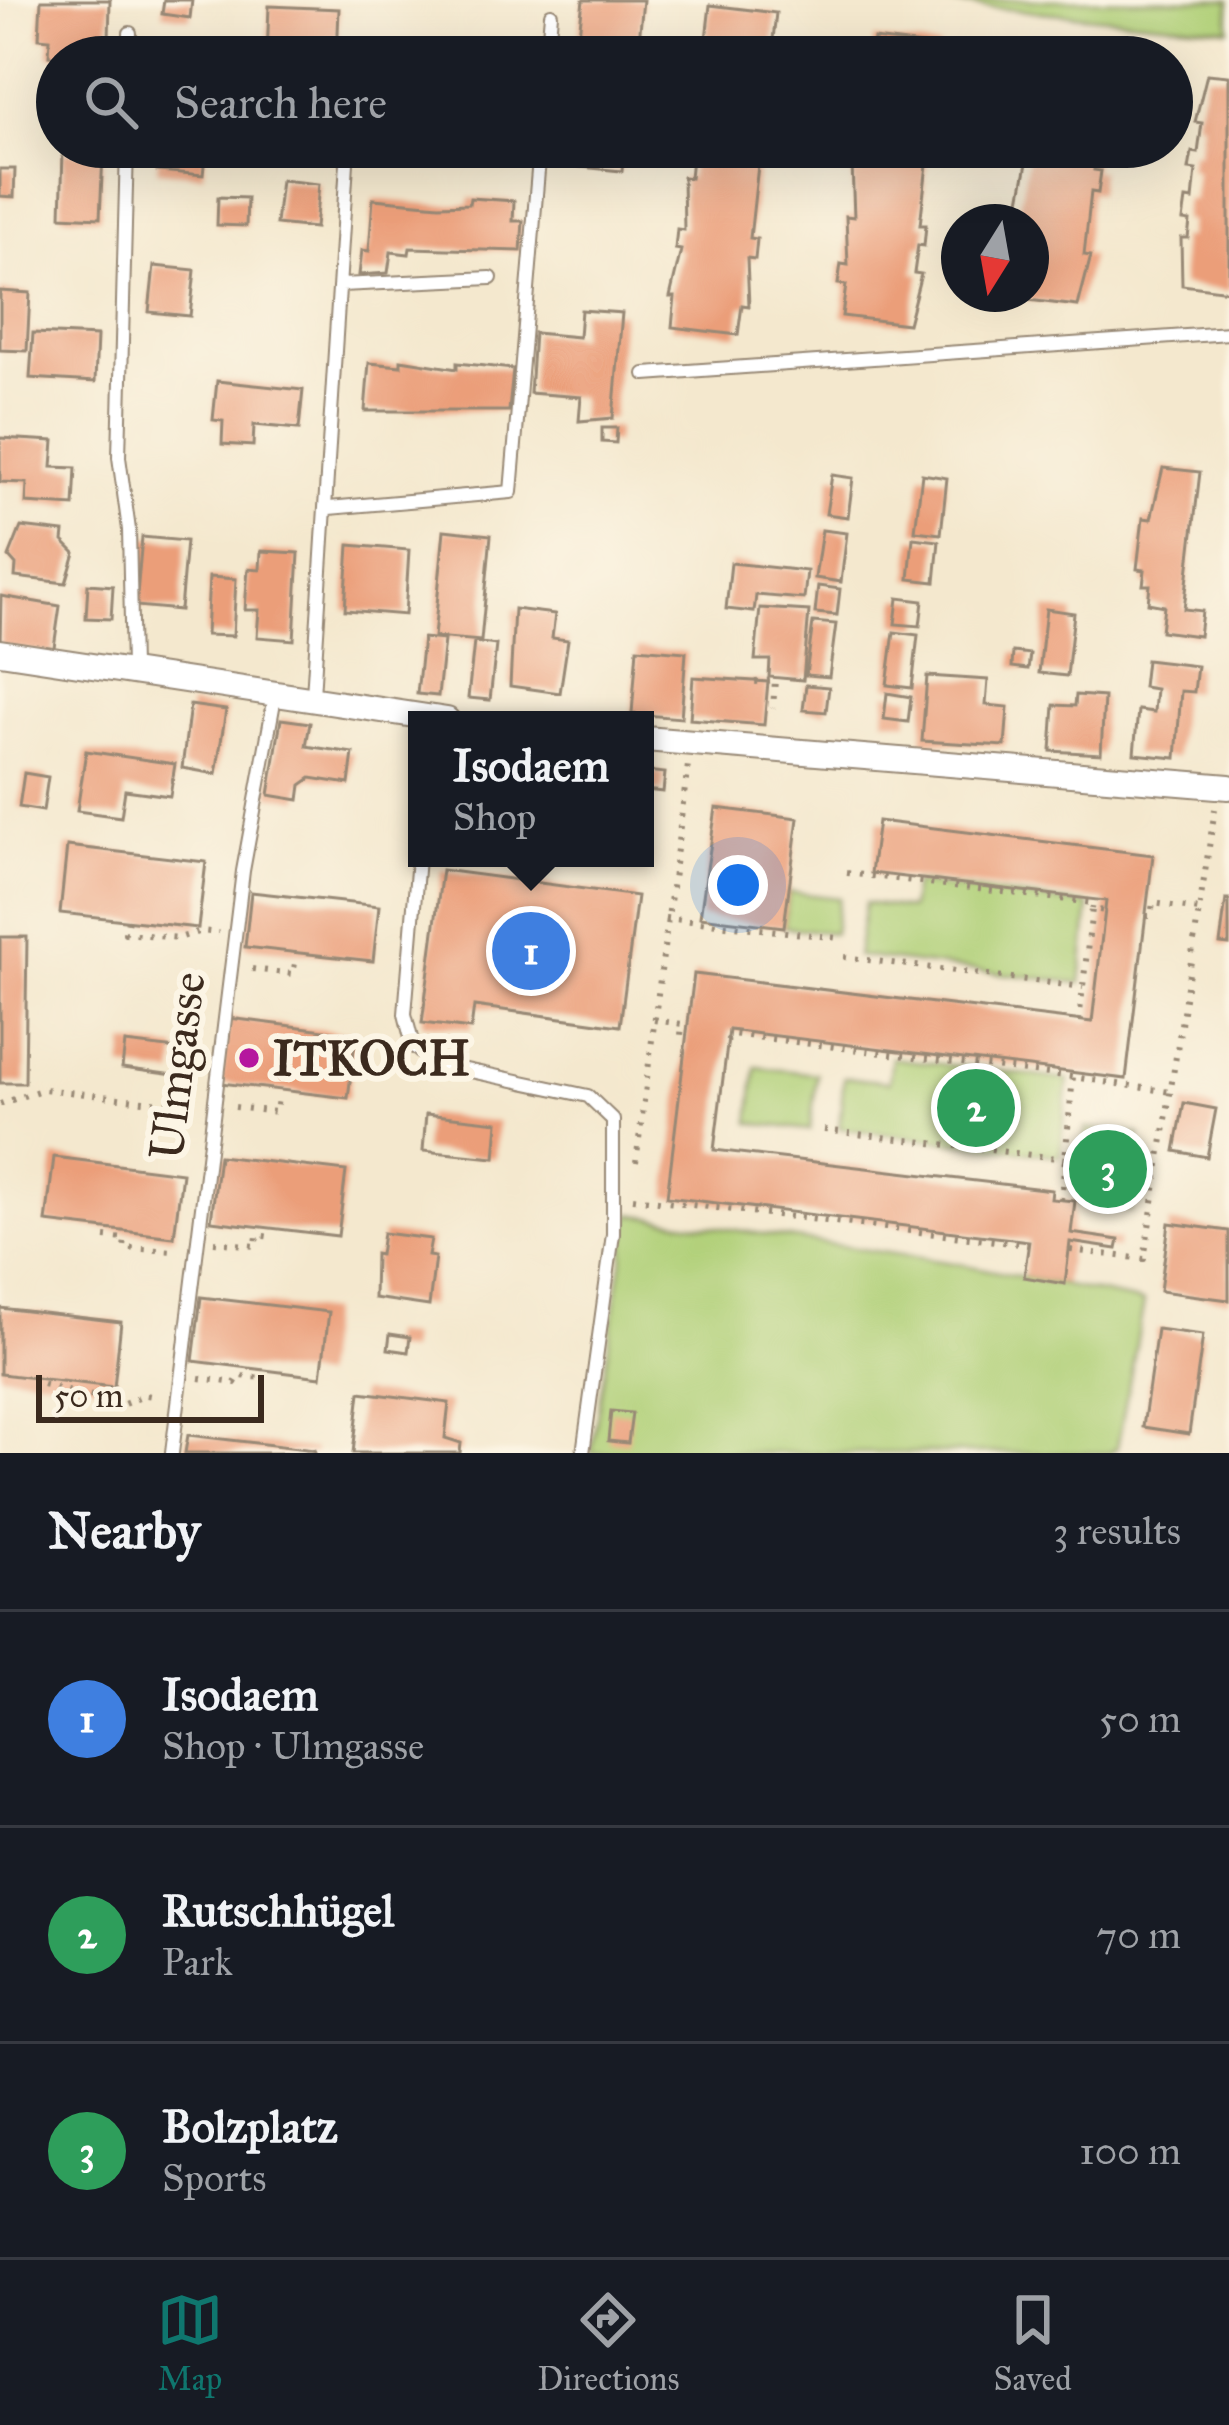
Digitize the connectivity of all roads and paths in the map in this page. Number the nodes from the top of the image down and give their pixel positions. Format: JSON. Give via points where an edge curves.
{"nodes":[{"id":1,"x":551,"y":14,"type":"dead end"},
{"id":2,"x":130,"y":33,"type":"dead end"},
{"id":3,"x":130,"y":36,"type":"edge"},
{"id":4,"x":549,"y":36,"type":"edge"},
{"id":5,"x":126,"y":168,"type":"edge"},
{"id":6,"x":347,"y":168,"type":"edge"},
{"id":7,"x":538,"y":168,"type":"edge"},
{"id":8,"x":491,"y":278,"type":"dead end"},
{"id":9,"x":341,"y":285,"type":"junction"},
{"id":10,"x":1229,"y":333,"type":"edge"},
{"id":11,"x":645,"y":374,"type":"dead end"},
{"id":12,"x":329,"y":508,"type":"junction"},
{"id":13,"x":0,"y":652,"type":"edge"},
{"id":14,"x":132,"y":668,"type":"junction"},
{"id":15,"x":755,"y":682,"type":"dead end"},
{"id":16,"x":276,"y":690,"type":"junction"},
{"id":17,"x":313,"y":696,"type":"junction"},
{"id":18,"x":773,"y":708,"type":"dead end"},
{"id":19,"x":408,"y":714,"type":"edge"},
{"id":20,"x":654,"y":740,"type":"edge"},
{"id":21,"x":689,"y":761,"type":"dead end"},
{"id":22,"x":1222,"y":797,"type":"edge"},
{"id":23,"x":417,"y":867,"type":"edge"},
{"id":24,"x":847,"y":873,"type":"dead end"},
{"id":25,"x":1092,"y":909,"type":"junction"},
{"id":26,"x":1198,"y":910,"type":"junction"},
{"id":27,"x":1105,"y":911,"type":"dead end"},
{"id":28,"x":1146,"y":916,"type":"dead end"},
{"id":29,"x":665,"y":918,"type":"junction"},
{"id":30,"x":128,"y":920,"type":"dead end"},
{"id":31,"x":235,"y":934,"type":"junction"},
{"id":32,"x":838,"y":938,"type":"dead end"},
{"id":33,"x":844,"y":957,"type":"dead end"},
{"id":34,"x":296,"y":958,"type":"dead end"},
{"id":35,"x":231,"y":966,"type":"junction"},
{"id":36,"x":1083,"y":987,"type":"junction"},
{"id":37,"x":654,"y":1020,"type":"junction"},
{"id":38,"x":1079,"y":1021,"type":"dead end"},
{"id":39,"x":686,"y":1036,"type":"dead end"},
{"id":40,"x":727,"y":1041,"type":"dead end"},
{"id":41,"x":1073,"y":1075,"type":"junction"},
{"id":42,"x":1171,"y":1092,"type":"junction"},
{"id":43,"x":278,"y":1098,"type":"dead end"},
{"id":44,"x":213,"y":1102,"type":"junction"},
{"id":45,"x":0,"y":1104,"type":"edge"},
{"id":46,"x":824,"y":1130,"type":"dead end"},
{"id":47,"x":1065,"y":1160,"type":"junction"},
{"id":48,"x":1060,"y":1200,"type":"dead end"},
{"id":49,"x":105,"y":1237,"type":"dead end"},
{"id":50,"x":271,"y":1237,"type":"dead end"},
{"id":51,"x":1028,"y":1245,"type":"dead end"},
{"id":52,"x":198,"y":1246,"type":"junction"},
{"id":53,"x":1070,"y":1250,"type":"dead end"},
{"id":54,"x":183,"y":1375,"type":"junction"},
{"id":55,"x":266,"y":1378,"type":"dead end"},
{"id":56,"x":43,"y":1384,"type":"dead end"},
{"id":57,"x":180,"y":1401,"type":"junction"},
{"id":58,"x":172,"y":1453,"type":"edge"},
{"id":59,"x":583,"y":1453,"type":"edge"}],
"edges":[{"from":1,"to":4,"type":"lane"},
{"from":2,"to":3,"type":"lane"},
{"from":5,"to":14,"type":"lane","via":[[118,457],[129,530]]},
{"from":6,"to":9,"type":"lane"},
{"from":7,"to":12,"type":"lane","via":[[511,492]]},
{"from":8,"to":9,"type":"lane"},
{"from":9,"to":12,"type":"lane"},
{"from":10,"to":11,"type":"lane"},
{"from":12,"to":17,"type":"lane"},
{"from":13,"to":14,"type":"street"},
{"from":14,"to":16,"type":"street"},
{"from":15,"to":18,"type":"path","via":[[775,680]]},
{"from":16,"to":17,"type":"street"},
{"from":16,"to":31,"type":"lane","name":"Ulmgasse"},
{"from":17,"to":19,"type":"street"},
{"from":20,"to":22,"type":"street"},
{"from":21,"to":29,"type":"path"},
{"from":22,"to":26,"type":"path"},
{"from":23,"to":59,"type":"lane","via":[[405,1014],[413,1046],[433,1063],[588,1096],[613,1120],[613,1234]]},
{"from":24,"to":25,"type":"path","via":[[1093,903]]},
{"from":25,"to":27,"type":"path"},
{"from":25,"to":36,"type":"path"},
{"from":26,"to":28,"type":"path","via":[[1153,903]]},
{"from":26,"to":42,"type":"path"},
{"from":29,"to":32,"type":"path"},
{"from":29,"to":37,"type":"path"},
{"from":30,"to":31,"type":"path","via":[[125,933]]},
{"from":31,"to":35,"type":"lane","name":"Ulmgasse"},
{"from":33,"to":36,"type":"path"},
{"from":34,"to":35,"type":"path","via":[[293,974]]},
{"from":35,"to":44,"type":"lane","name":"Ulmgasse"},
{"from":36,"to":38,"type":"path"},
{"from":37,"to":39,"type":"path","via":[[682,1024]]},
{"from":37,"to":51,"type":"path","via":[[632,1197]]},
{"from":40,"to":41,"type":"path","via":[[732,1034]]},
{"from":41,"to":42,"type":"path"},
{"from":41,"to":47,"type":"path"},
{"from":42,"to":53,"type":"path","via":[[1144,1259]]},
{"from":43,"to":44,"type":"path","via":[[276,1112]]},
{"from":44,"to":45,"type":"path","via":[[44,1089]]},
{"from":44,"to":52,"type":"lane","name":"Ulmgasse"},
{"from":46,"to":47,"type":"path"},
{"from":47,"to":48,"type":"path"},
{"from":49,"to":52,"type":"path","via":[[125,1239],[124,1248]]},
{"from":50,"to":52,"type":"path","via":[[257,1235],[256,1246]]},
{"from":52,"to":54,"type":"lane","name":"Ulmgasse"},
{"from":54,"to":55,"type":"path","via":[[235,1383],[239,1376]]},
{"from":54,"to":57,"type":"lane","name":"Ulmgasse"},
{"from":56,"to":57,"type":"path","via":[[124,1404],[146,1395]]},
{"from":57,"to":58,"type":"lane","name":"Ulmgasse"}]}
